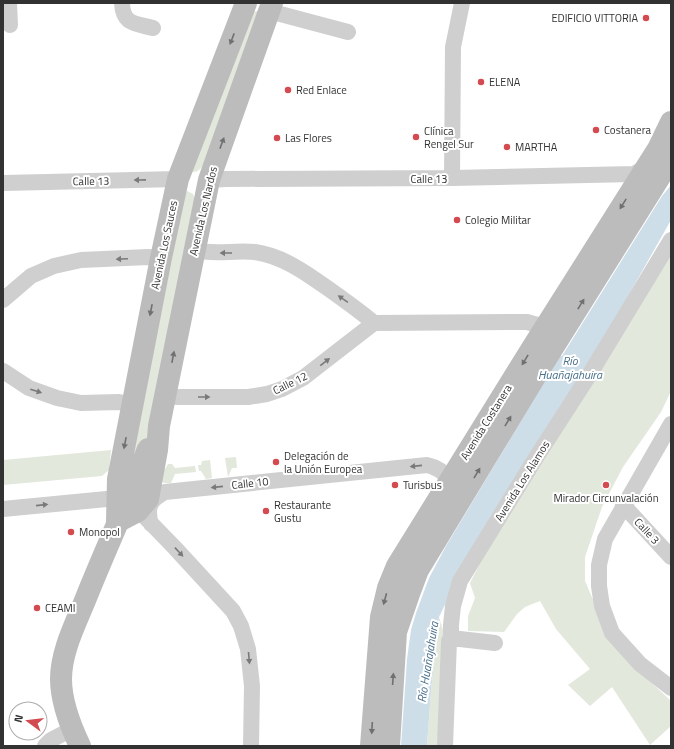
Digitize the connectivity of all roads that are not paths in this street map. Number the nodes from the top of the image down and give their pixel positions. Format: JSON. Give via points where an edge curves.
{"nodes":[{"id":1,"x":9,"y":3,"type":"edge"},
{"id":2,"x":122,"y":3,"type":"edge"},
{"id":3,"x":246,"y":3,"type":"edge"},
{"id":4,"x":462,"y":3,"type":"edge"},
{"id":5,"x":271,"y":7,"type":"edge"},
{"id":6,"x":10,"y":25,"type":"dead end"},
{"id":7,"x":153,"y":28,"type":"dead end"},
{"id":8,"x":348,"y":32,"type":"dead end"},
{"id":9,"x":671,"y":122,"type":"edge"},
{"id":10,"x":660,"y":167,"type":"edge"},
{"id":11,"x":452,"y":178,"type":"junction"},
{"id":12,"x":178,"y":179,"type":"junction"},
{"id":13,"x":209,"y":180,"type":"junction"},
{"id":14,"x":3,"y":183,"type":"edge"},
{"id":15,"x":671,"y":240,"type":"edge"},
{"id":16,"x":194,"y":250,"type":"junction"},
{"id":17,"x":161,"y":258,"type":"junction"},
{"id":18,"x":3,"y":300,"type":"edge"},
{"id":19,"x":374,"y":323,"type":"junction"},
{"id":20,"x":553,"y":332,"type":"junction"},
{"id":21,"x":3,"y":371,"type":"edge"},
{"id":22,"x":165,"y":396,"type":"junction"},
{"id":23,"x":132,"y":405,"type":"junction"},
{"id":24,"x":159,"y":426,"type":"junction"},
{"id":25,"x":670,"y":429,"type":"edge"},
{"id":26,"x":450,"y":479,"type":"junction"},
{"id":27,"x":159,"y":487,"type":"junction"},
{"id":28,"x":623,"y":505,"type":"junction"},
{"id":29,"x":133,"y":506,"type":"junction"},
{"id":30,"x":3,"y":509,"type":"edge"},
{"id":31,"x":671,"y":556,"type":"edge"},
{"id":32,"x":396,"y":632,"type":"junction"},
{"id":33,"x":451,"y":638,"type":"junction"},
{"id":34,"x":495,"y":643,"type":"dead end"},
{"id":35,"x":671,"y":688,"type":"edge"},
{"id":36,"x":76,"y":737,"type":"edge"},
{"id":37,"x":45,"y":746,"type":"edge"},
{"id":38,"x":251,"y":746,"type":"edge"},
{"id":39,"x":371,"y":746,"type":"edge"},
{"id":40,"x":389,"y":746,"type":"edge"},
{"id":41,"x":445,"y":746,"type":"edge"}],
"edges":[{"from":1,"to":6,"type":"street"},
{"from":2,"to":7,"type":"street","via":[[126,19]]},
{"from":3,"to":12,"type":"street","name":"Avenida Los Sauces","one_way":true},
{"from":4,"to":11,"type":"street","via":[[452,47]]},
{"from":5,"to":8,"type":"street"},
{"from":13,"to":5,"type":"street","name":"Avenida Los Nardos","one_way":true},
{"from":9,"to":10,"type":"street","name":"Avenida Costanera","via":[[658,149]]},
{"from":10,"to":11,"type":"street","name":"Calle 13","via":[[634,174]]},
{"from":10,"to":20,"type":"street","name":"Avenida Costanera"},
{"from":11,"to":13,"type":"street","name":"Calle 13"},
{"from":12,"to":13,"type":"street"},
{"from":12,"to":14,"type":"street","name":"Calle 13","one_way":true},
{"from":12,"to":17,"type":"street","name":"Avenida Los Sauces"},
{"from":13,"to":16,"type":"street","name":"Avenida Los Nardos"},
{"from":15,"to":33,"type":"street","name":"Avenida Los Alamos","via":[[460,581],[453,606]]},
{"from":19,"to":16,"type":"street","one_way":true,"via":[[313,277],[274,257],[255,252],[204,253]]},
{"from":22,"to":16,"type":"street","name":"Avenida Los Nardos","one_way":true},
{"from":17,"to":18,"type":"street","one_way":true,"via":[[81,260],[54,266],[31,276]]},
{"from":17,"to":23,"type":"street","name":"Avenida Los Sauces","one_way":true},
{"from":19,"to":20,"type":"street","via":[[527,322]]},
{"from":22,"to":19,"type":"street","name":"Calle 12","one_way":true,"via":[[248,397],[282,389],[303,378]]},
{"from":20,"to":26,"type":"street","name":"Avenida Costanera","one_way":true},
{"from":32,"to":20,"type":"street","name":"Avenida Costanera","one_way":true,"via":[[418,570]]},
{"from":21,"to":23,"type":"street","one_way":true,"via":[[28,388],[57,398],[81,403],[119,402]]},
{"from":22,"to":24,"type":"street","name":"Avenida Los Nardos"},
{"from":23,"to":29,"type":"street","name":"Avenida Los Sauces","one_way":true,"via":[[118,479]]},
{"from":24,"to":27,"type":"street"},
{"from":24,"to":29,"type":"street","via":[[149,445]]},
{"from":25,"to":28,"type":"street"},
{"from":26,"to":27,"type":"street","name":"Calle 10","one_way":true,"via":[[442,471],[427,465]]},
{"from":26,"to":32,"type":"street","via":[[455,486],[455,492],[412,563],[400,599]]},
{"from":26,"to":39,"type":"street","name":"Avenida Costanera","one_way":true,"via":[[397,566],[388,588],[381,617]]},
{"from":27,"to":29,"type":"street","via":[[148,499]]},
{"from":28,"to":31,"type":"street","name":"Calle 3"},
{"from":28,"to":35,"type":"street","via":[[605,539],[599,586],[602,606],[612,633],[640,664]]},
{"from":30,"to":29,"type":"street","one_way":true},
{"from":29,"to":36,"type":"street","via":[[117,522],[64,657],[62,686],[67,713]]},
{"from":29,"to":38,"type":"street","one_way":true,"via":[[233,611],[248,649],[252,686]]},
{"from":40,"to":32,"type":"street","name":"Avenida Costanera","one_way":true},
{"from":33,"to":34,"type":"street"},
{"from":33,"to":41,"type":"street","name":"Avenida Los Alamos"},
{"from":36,"to":37,"type":"street","via":[[52,740]]}]}
